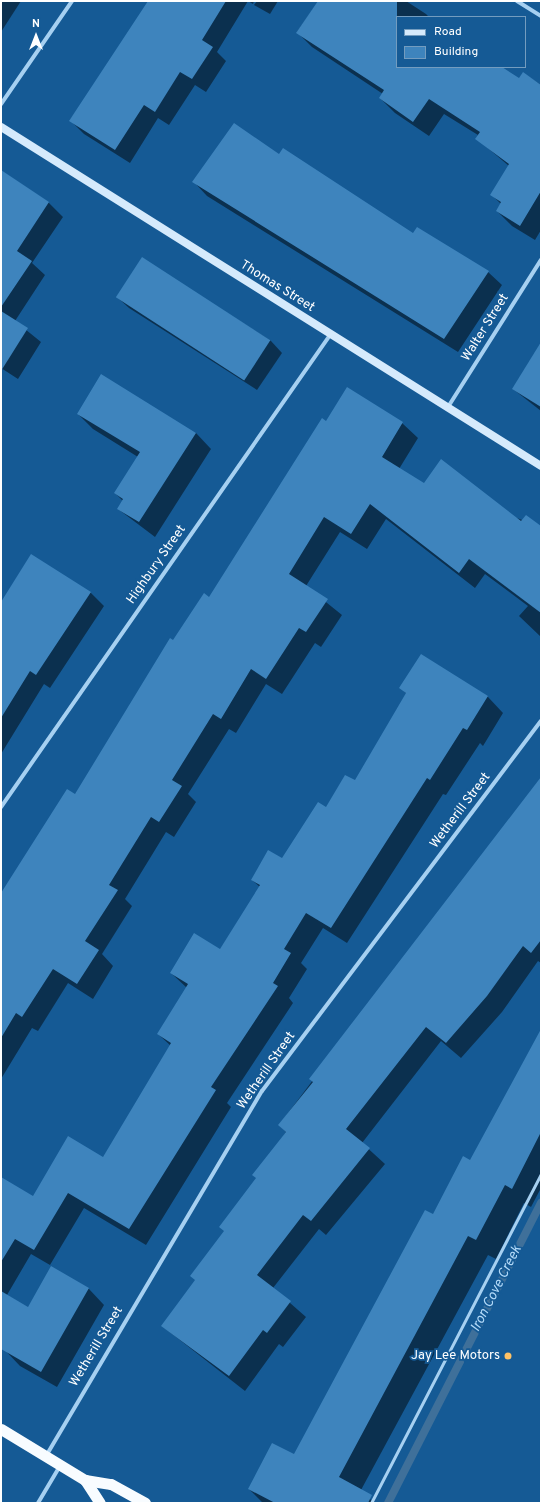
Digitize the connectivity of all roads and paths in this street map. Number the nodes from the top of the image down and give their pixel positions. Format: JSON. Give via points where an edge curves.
{"nodes":[{"id":1,"x":72,"y":1,"type":"edge"},
{"id":2,"x":517,"y":1,"type":"edge"},
{"id":3,"x":541,"y":16,"type":"edge"},
{"id":4,"x":1,"y":104,"type":"edge"},
{"id":5,"x":1,"y":127,"type":"edge"},
{"id":6,"x":541,"y":260,"type":"edge"},
{"id":7,"x":330,"y":335,"type":"junction"},
{"id":8,"x":448,"y":407,"type":"junction"},
{"id":9,"x":541,"y":466,"type":"edge"},
{"id":10,"x":541,"y":720,"type":"edge"},
{"id":11,"x":1,"y":807,"type":"edge"},
{"id":12,"x":541,"y":1173,"type":"edge"},
{"id":13,"x":1,"y":1429,"type":"edge"},
{"id":14,"x":46,"y":1456,"type":"junction"},
{"id":15,"x":60,"y":1466,"type":"junction"},
{"id":16,"x":85,"y":1480,"type":"junction"},
{"id":17,"x":38,"y":1503,"type":"edge"},
{"id":18,"x":100,"y":1503,"type":"edge"},
{"id":19,"x":145,"y":1503,"type":"edge"},
{"id":20,"x":371,"y":1503,"type":"edge"}],
"edges":[{"from":1,"to":4,"type":"street"},
{"from":2,"to":3,"type":"street"},
{"from":5,"to":7,"type":"main road","name":"Thomas Street"},
{"from":6,"to":8,"type":"street","name":"Walter Street"},
{"from":7,"to":8,"type":"main road","name":"Thomas Street"},
{"from":7,"to":11,"type":"street","name":"Highbury Street"},
{"from":8,"to":9,"type":"main road","name":"Thomas Street"},
{"from":10,"to":14,"type":"street","name":"Wetherill Street","via":[[262,1091]]},
{"from":12,"to":20,"type":"lane"},
{"from":13,"to":14,"type":"highway"},
{"from":14,"to":15,"type":"highway"},
{"from":15,"to":16,"type":"highway"},
{"from":15,"to":17,"type":"street"},
{"from":16,"to":18,"type":"highway"},
{"from":16,"to":19,"type":"highway","via":[[112,1484]]}]}
